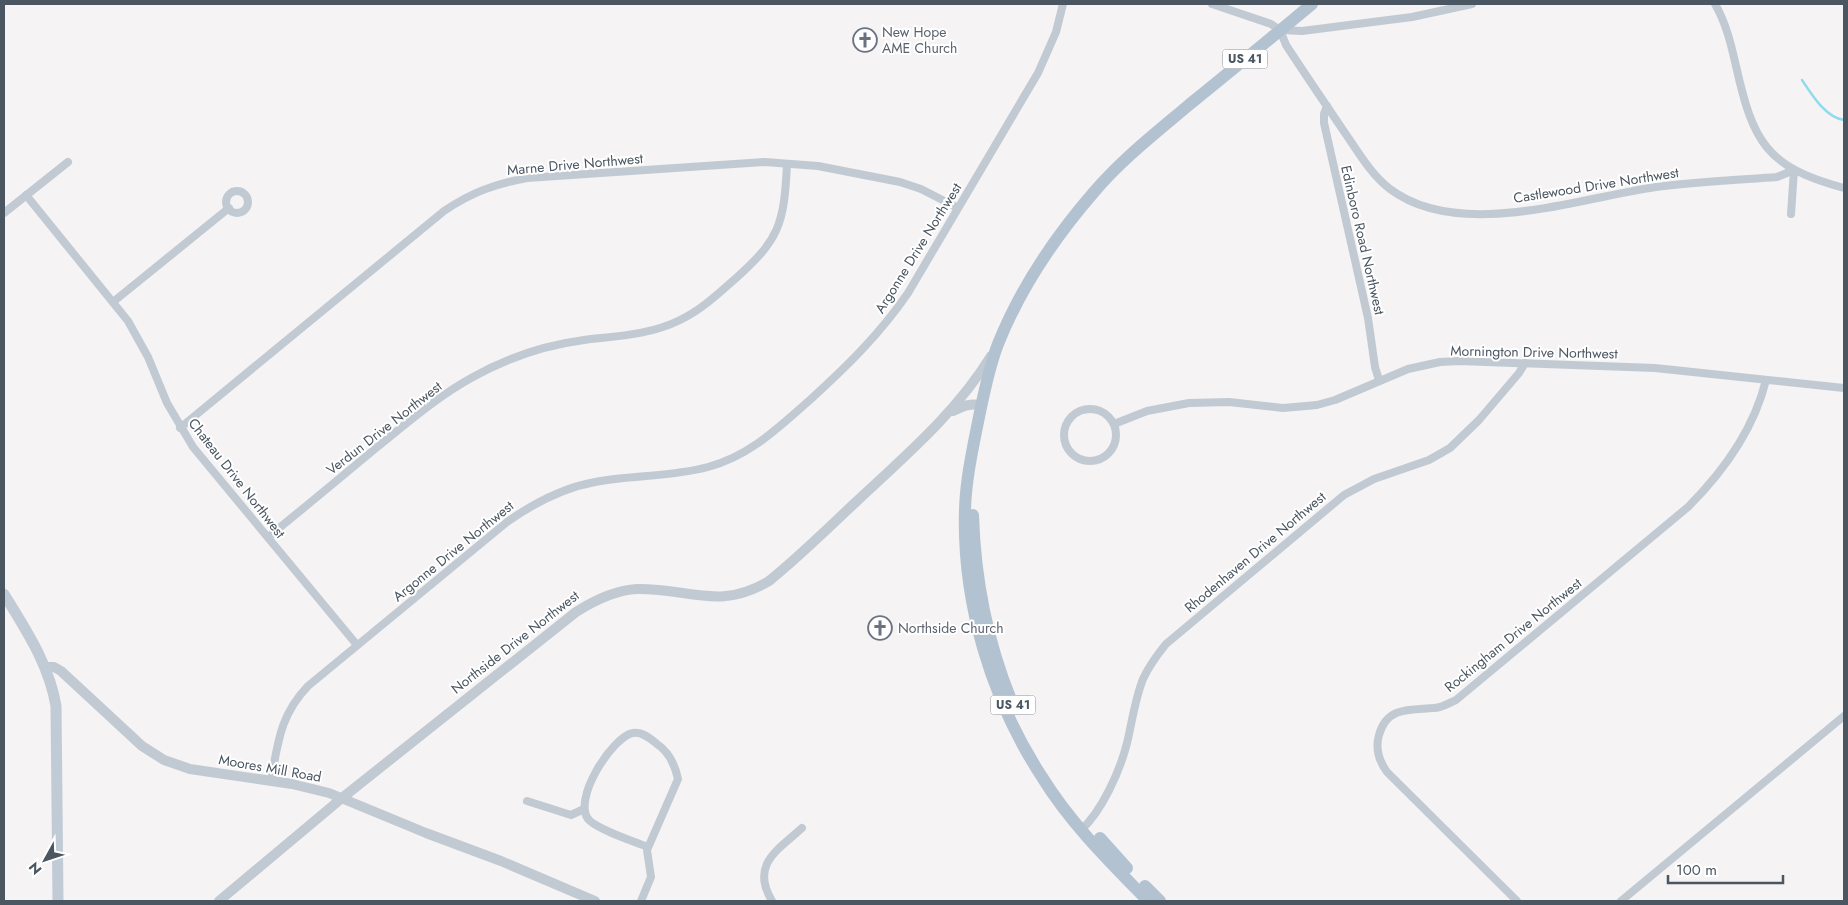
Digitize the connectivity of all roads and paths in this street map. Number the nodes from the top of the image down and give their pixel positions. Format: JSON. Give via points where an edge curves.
{"nodes":[{"id":1,"x":1063,"y":4,"type":"edge"},
{"id":2,"x":1212,"y":4,"type":"edge"},
{"id":3,"x":1312,"y":4,"type":"edge"},
{"id":4,"x":1472,"y":4,"type":"edge"},
{"id":5,"x":1715,"y":4,"type":"edge"},
{"id":6,"x":1280,"y":30,"type":"junction"},
{"id":7,"x":1327,"y":106,"type":"junction"},
{"id":8,"x":68,"y":162,"type":"dead end"},
{"id":9,"x":787,"y":164,"type":"junction"},
{"id":10,"x":1794,"y":170,"type":"junction"},
{"id":11,"x":1844,"y":188,"type":"edge"},
{"id":12,"x":26,"y":195,"type":"junction"},
{"id":13,"x":229,"y":208,"type":"dead end"},
{"id":14,"x":958,"y":208,"type":"junction"},
{"id":15,"x":4,"y":213,"type":"edge"},
{"id":16,"x":1792,"y":214,"type":"dead end"},
{"id":17,"x":113,"y":302,"type":"junction"},
{"id":18,"x":998,"y":344,"type":"junction"},
{"id":19,"x":1524,"y":363,"type":"junction"},
{"id":20,"x":1379,"y":380,"type":"junction"},
{"id":21,"x":1766,"y":380,"type":"junction"},
{"id":22,"x":1844,"y":388,"type":"edge"},
{"id":23,"x":959,"y":400,"type":"junction"},
{"id":24,"x":982,"y":401,"type":"junction"},
{"id":25,"x":947,"y":414,"type":"junction"},
{"id":26,"x":1114,"y":424,"type":"junction"},
{"id":27,"x":180,"y":428,"type":"junction"},
{"id":28,"x":268,"y":538,"type":"junction"},
{"id":29,"x":4,"y":594,"type":"edge"},
{"id":30,"x":357,"y":645,"type":"junction"},
{"id":31,"x":46,"y":667,"type":"junction"},
{"id":32,"x":1844,"y":716,"type":"edge"},
{"id":33,"x":271,"y":780,"type":"junction"},
{"id":34,"x":342,"y":798,"type":"junction"},
{"id":35,"x":526,"y":801,"type":"dead end"},
{"id":36,"x":584,"y":809,"type":"junction"},
{"id":37,"x":1084,"y":827,"type":"junction"},
{"id":38,"x":802,"y":828,"type":"dead end"},
{"id":39,"x":648,"y":847,"type":"junction"},
{"id":40,"x":58,"y":901,"type":"edge"},
{"id":41,"x":219,"y":901,"type":"edge"},
{"id":42,"x":595,"y":901,"type":"edge"},
{"id":43,"x":642,"y":901,"type":"edge"},
{"id":44,"x":772,"y":901,"type":"edge"},
{"id":45,"x":1148,"y":901,"type":"edge"},
{"id":46,"x":1160,"y":901,"type":"edge"},
{"id":47,"x":1517,"y":901,"type":"edge"},
{"id":48,"x":1621,"y":901,"type":"edge"}],
"edges":[{"from":1,"to":14,"type":"street","name":"Argonne Drive Northwest","via":[[1056,32],[1039,70]]},
{"from":2,"to":6,"type":"street"},
{"from":3,"to":6,"type":"main road","name":"Northside Drive Northwest","number":"US 41"},
{"from":4,"to":6,"type":"street","via":[[1412,17],[1321,30]]},
{"from":5,"to":10,"type":"street","via":[[1725,26],[1753,126],[1768,149]]},
{"from":6,"to":7,"type":"street","name":"Castlewood Drive Northwest","via":[[1286,45]]},
{"from":6,"to":18,"type":"main road","name":"Northside Drive Northwest","number":"US 41","via":[[1135,150],[1094,192],[1041,262]]},
{"from":7,"to":10,"type":"street","name":"Castlewood Drive Northwest","via":[[1383,183],[1408,201],[1436,211],[1510,212],[1656,187],[1777,177]]},
{"from":7,"to":20,"type":"street","name":"Edinboro Road Northwest","via":[[1324,123]]},
{"from":8,"to":12,"type":"street"},
{"from":9,"to":14,"type":"street","name":"Marne Drive Northwest","via":[[818,166],[900,182]]},
{"from":9,"to":27,"type":"street","name":"Marne Drive Northwest","via":[[765,162],[528,178],[479,190],[444,211]]},
{"from":9,"to":28,"type":"street","name":"Verdun Drive Northwest","via":[[784,206],[772,239],[755,261],[703,306],[657,329],[548,347],[475,376],[428,406]]},
{"from":10,"to":11,"type":"street"},
{"from":10,"to":16,"type":"street"},
{"from":12,"to":15,"type":"street"},
{"from":12,"to":17,"type":"street","name":"Chateau Drive Northwest"},
{"from":13,"to":17,"type":"street"},
{"from":14,"to":30,"type":"street","name":"Argonne Drive Northwest","via":[[908,293],[884,325],[846,367],[763,441],[736,457],[707,467],[594,482],[542,500],[507,522]]},
{"from":17,"to":27,"type":"street","name":"Chateau Drive Northwest","via":[[140,340]]},
{"from":18,"to":23,"type":"street","name":"Northside Drive Northwest"},
{"from":18,"to":24,"type":"main road","name":"Northside Drive Northwest","number":"US 41"},
{"from":19,"to":20,"type":"street","name":"Mornington Drive Northwest","via":[[1440,362]]},
{"from":19,"to":21,"type":"street","name":"Mornington Drive Northwest","via":[[1647,367]]},
{"from":19,"to":37,"type":"street","name":"Rhodenhaven Drive Northwest","via":[[1479,420],[1450,448],[1429,460],[1374,479],[1344,496],[1166,644],[1142,681],[1126,745],[1108,791],[1098,812]]},
{"from":20,"to":26,"type":"street","name":"Mornington Drive Northwest","via":[[1317,405],[1283,408],[1229,402],[1189,403],[1146,411]]},
{"from":21,"to":22,"type":"street","name":"Mornington Drive Northwest"},
{"from":21,"to":47,"type":"street","name":"Rockingham Drive Northwest","via":[[1739,444],[1712,484],[1688,507],[1456,700],[1436,708],[1400,711],[1388,719],[1380,732],[1378,754],[1387,772]]},
{"from":23,"to":24,"type":"street","via":[[970,395]]},
{"from":23,"to":25,"type":"street","name":"Northside Drive Northwest"},
{"from":24,"to":25,"type":"street","name":"Northside Drive Northwest","via":[[964,405]]},
{"from":24,"to":37,"type":"main road","number":"US 41","via":[[965,509],[972,598],[988,663],[1010,719],[1042,778]]},
{"from":25,"to":34,"type":"street","name":"Northside Drive Northwest","via":[[769,580],[749,592],[727,597],[638,589],[594,601]]},
{"from":26,"to":26,"type":"street","via":[[1099,410],[1089,408],[1072,415],[1064,433],[1070,452],[1089,461],[1100,459],[1114,445]]},
{"from":27,"to":28,"type":"street","name":"Chateau Drive Northwest"},
{"from":28,"to":30,"type":"street","name":"Chateau Drive Northwest"},
{"from":29,"to":31,"type":"main road"},
{"from":30,"to":33,"type":"street","name":"Argonne Drive Northwest","via":[[308,686],[291,706],[280,732]]},
{"from":31,"to":33,"type":"street","name":"Moores Mill Road","via":[[61,671],[142,746],[164,760],[190,769]]},
{"from":31,"to":40,"type":"main road","via":[[56,706]]},
{"from":32,"to":48,"type":"street"},
{"from":33,"to":34,"type":"street","name":"Moores Mill Road"},
{"from":34,"to":41,"type":"street","name":"Northside Drive Northwest"},
{"from":34,"to":42,"type":"street","name":"Moores Mill Road"},
{"from":35,"to":36,"type":"street","via":[[571,815]]},
{"from":36,"to":39,"type":"street","via":[[588,819],[600,827]]},
{"from":36,"to":39,"type":"street","via":[[585,794],[593,775],[620,739],[641,733],[669,756],[678,779]]},
{"from":37,"to":45,"type":"main road","number":"US 41"},
{"from":37,"to":46,"type":"main road","number":"US 41"},
{"from":38,"to":44,"type":"street","via":[[769,859],[764,876]]},
{"from":39,"to":43,"type":"street","via":[[651,878]]}]}
